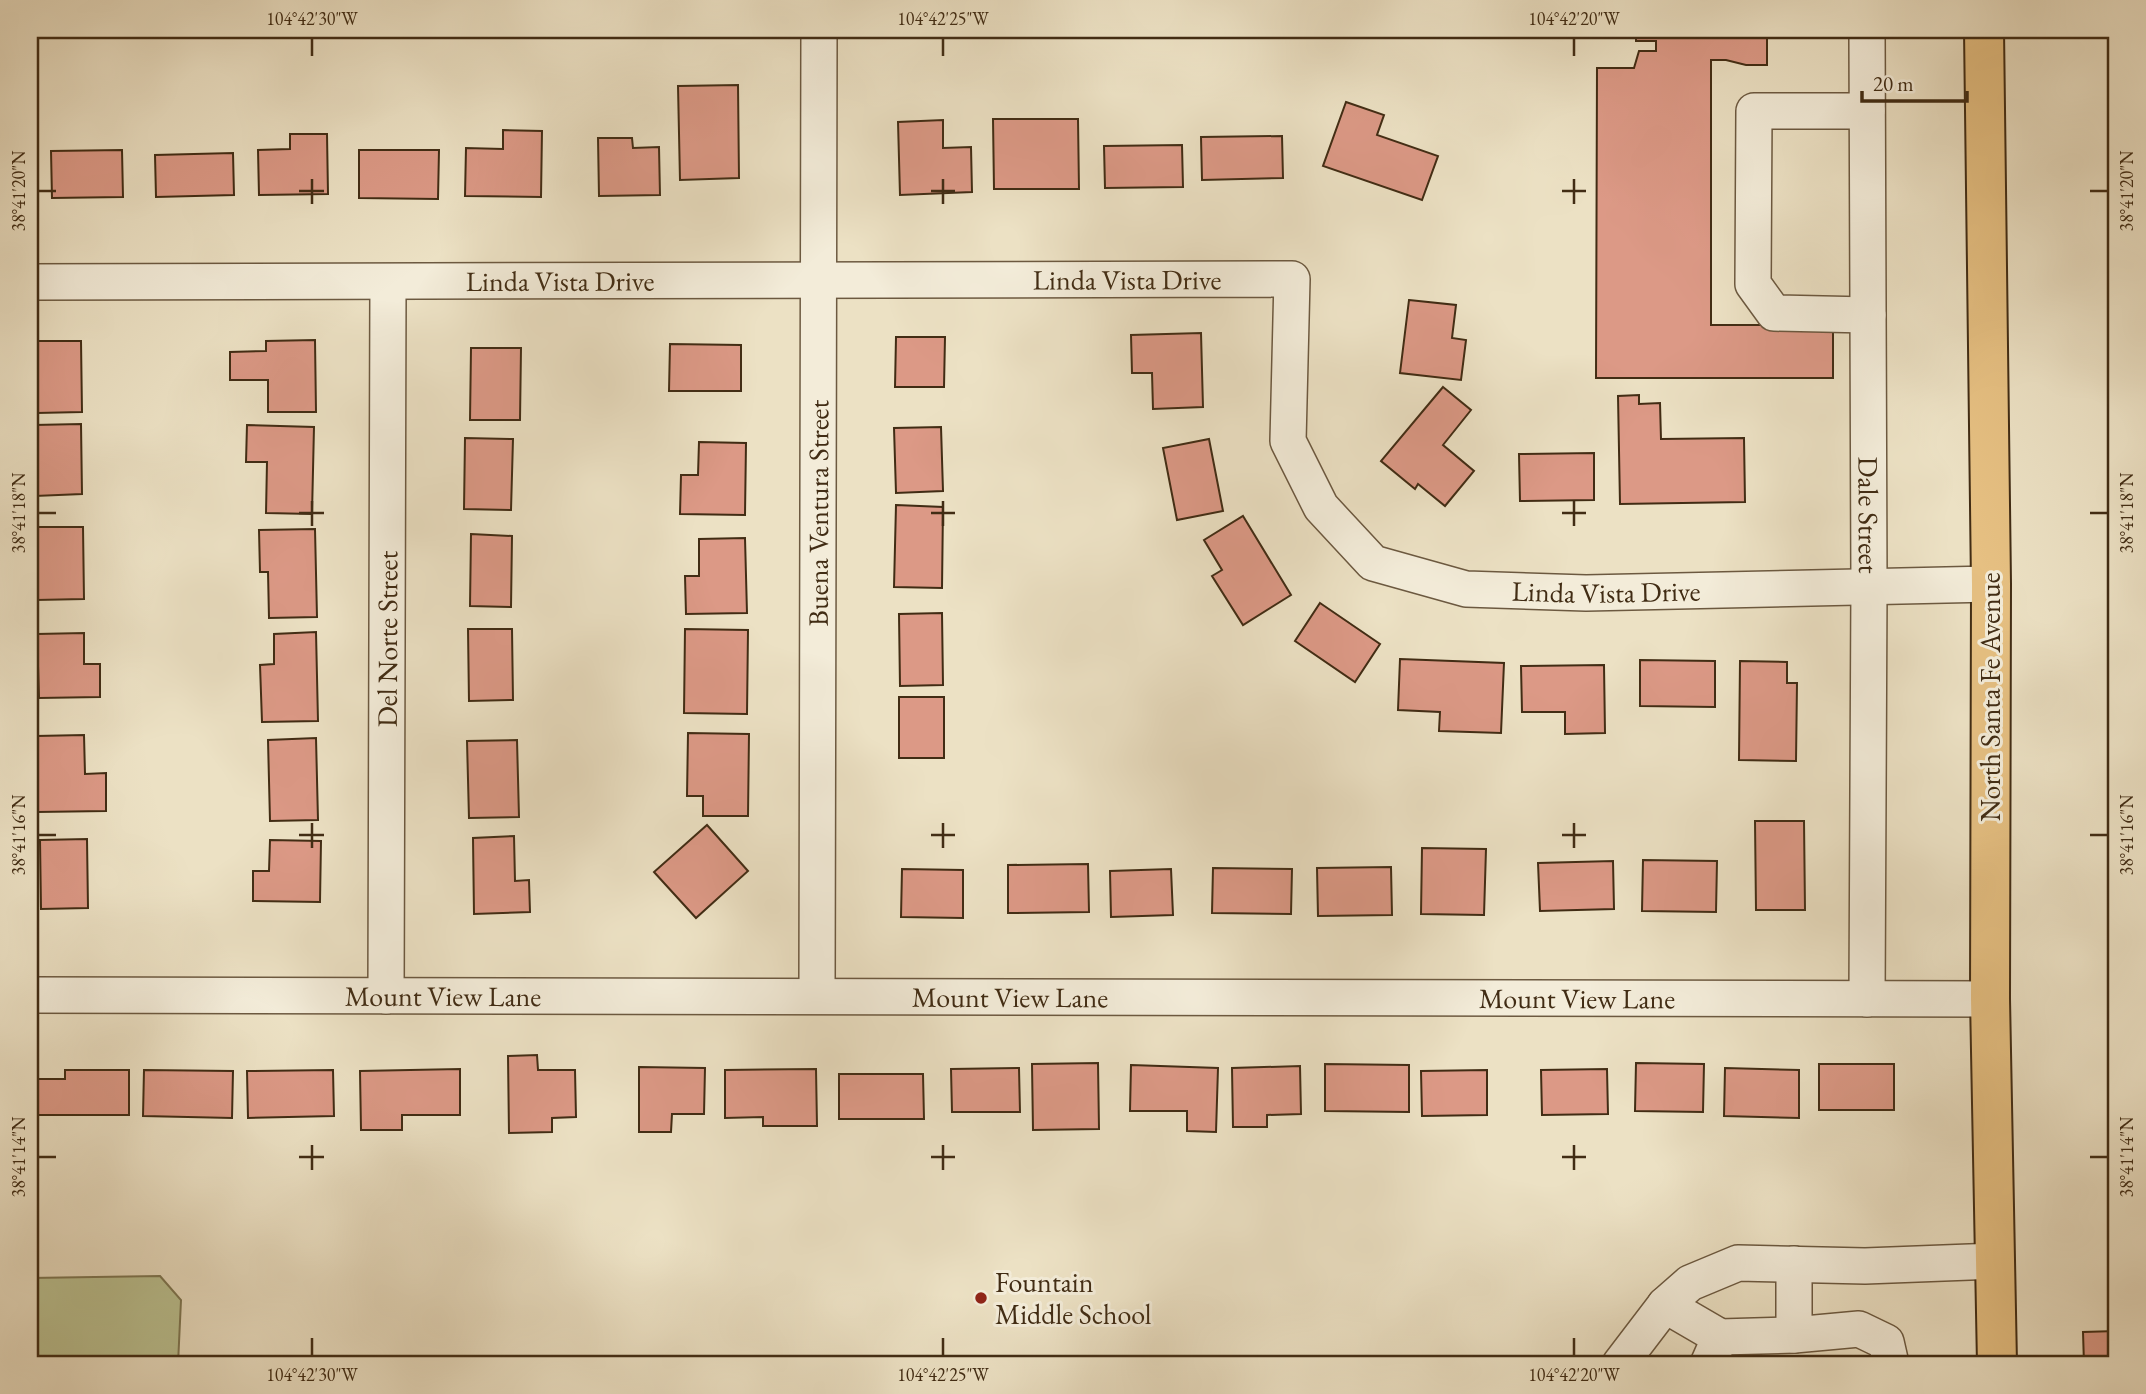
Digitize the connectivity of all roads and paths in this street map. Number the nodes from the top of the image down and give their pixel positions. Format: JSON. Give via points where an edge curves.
{"nodes":[{"id":1,"x":819,"y":30,"type":"edge"},
{"id":2,"x":1867,"y":30,"type":"edge"},
{"id":3,"x":1984,"y":30,"type":"edge"},
{"id":4,"x":1867,"y":111,"type":"junction"},
{"id":5,"x":818,"y":279,"type":"junction"},
{"id":6,"x":30,"y":282,"type":"edge"},
{"id":7,"x":388,"y":282,"type":"junction"},
{"id":8,"x":1868,"y":315,"type":"junction"},
{"id":9,"x":1991,"y":584,"type":"junction"},
{"id":10,"x":1869,"y":586,"type":"junction"},
{"id":11,"x":30,"y":995,"type":"edge"},
{"id":12,"x":386,"y":996,"type":"junction"},
{"id":13,"x":817,"y":996,"type":"junction"},
{"id":14,"x":1867,"y":999,"type":"junction"},
{"id":15,"x":1990,"y":999,"type":"junction"},
{"id":16,"x":1996,"y":1261,"type":"junction"},
{"id":17,"x":1794,"y":1264,"type":"junction"},
{"id":18,"x":1665,"y":1306,"type":"junction"},
{"id":19,"x":1794,"y":1335,"type":"junction"},
{"id":20,"x":1714,"y":1351,"type":"edge"},
{"id":21,"x":1620,"y":1364,"type":"edge"},
{"id":22,"x":1891,"y":1364,"type":"edge"},
{"id":23,"x":1997,"y":1364,"type":"edge"}],
"edges":[{"from":1,"to":5,"type":"street","name":"Buena Ventura Street"},
{"from":2,"to":4,"type":"street","name":"Dale Street"},
{"from":3,"to":9,"type":"main road","name":"North Santa Fe Avenue"},
{"from":4,"to":8,"type":"street","name":"Dale Street"},
{"from":4,"to":8,"type":"street","via":[[1755,111],[1753,284],[1774,313]]},
{"from":5,"to":7,"type":"street","name":"Linda Vista Drive"},
{"from":5,"to":10,"type":"street","name":"Linda Vista Drive","via":[[1292,279],[1288,441],[1321,507],[1373,563],[1466,589],[1586,593]]},
{"from":5,"to":13,"type":"street","name":"Buena Ventura Street"},
{"from":6,"to":7,"type":"street","name":"Linda Vista Drive"},
{"from":7,"to":12,"type":"street","name":"Del Norte Street"},
{"from":8,"to":10,"type":"street","name":"Dale Street"},
{"from":9,"to":10,"type":"street","name":"Linda Vista Drive"},
{"from":9,"to":15,"type":"main road","name":"North Santa Fe Avenue"},
{"from":10,"to":14,"type":"street","name":"Dale Street"},
{"from":11,"to":12,"type":"street","name":"Mount View Lane"},
{"from":12,"to":13,"type":"street","name":"Mount View Lane"},
{"from":13,"to":14,"type":"street","name":"Mount View Lane"},
{"from":14,"to":15,"type":"street","name":"Mount View Lane"},
{"from":15,"to":16,"type":"main road","name":"North Santa Fe Avenue"},
{"from":16,"to":17,"type":"street"},
{"from":16,"to":23,"type":"main road","name":"North Santa Fe Avenue"},
{"from":17,"to":18,"type":"street","via":[[1738,1263],[1690,1283]]},
{"from":17,"to":19,"type":"street"},
{"from":18,"to":20,"type":"street"},
{"from":18,"to":21,"type":"street"},
{"from":19,"to":20,"type":"street"},
{"from":19,"to":22,"type":"street","via":[[1859,1329],[1886,1342]]}]}
